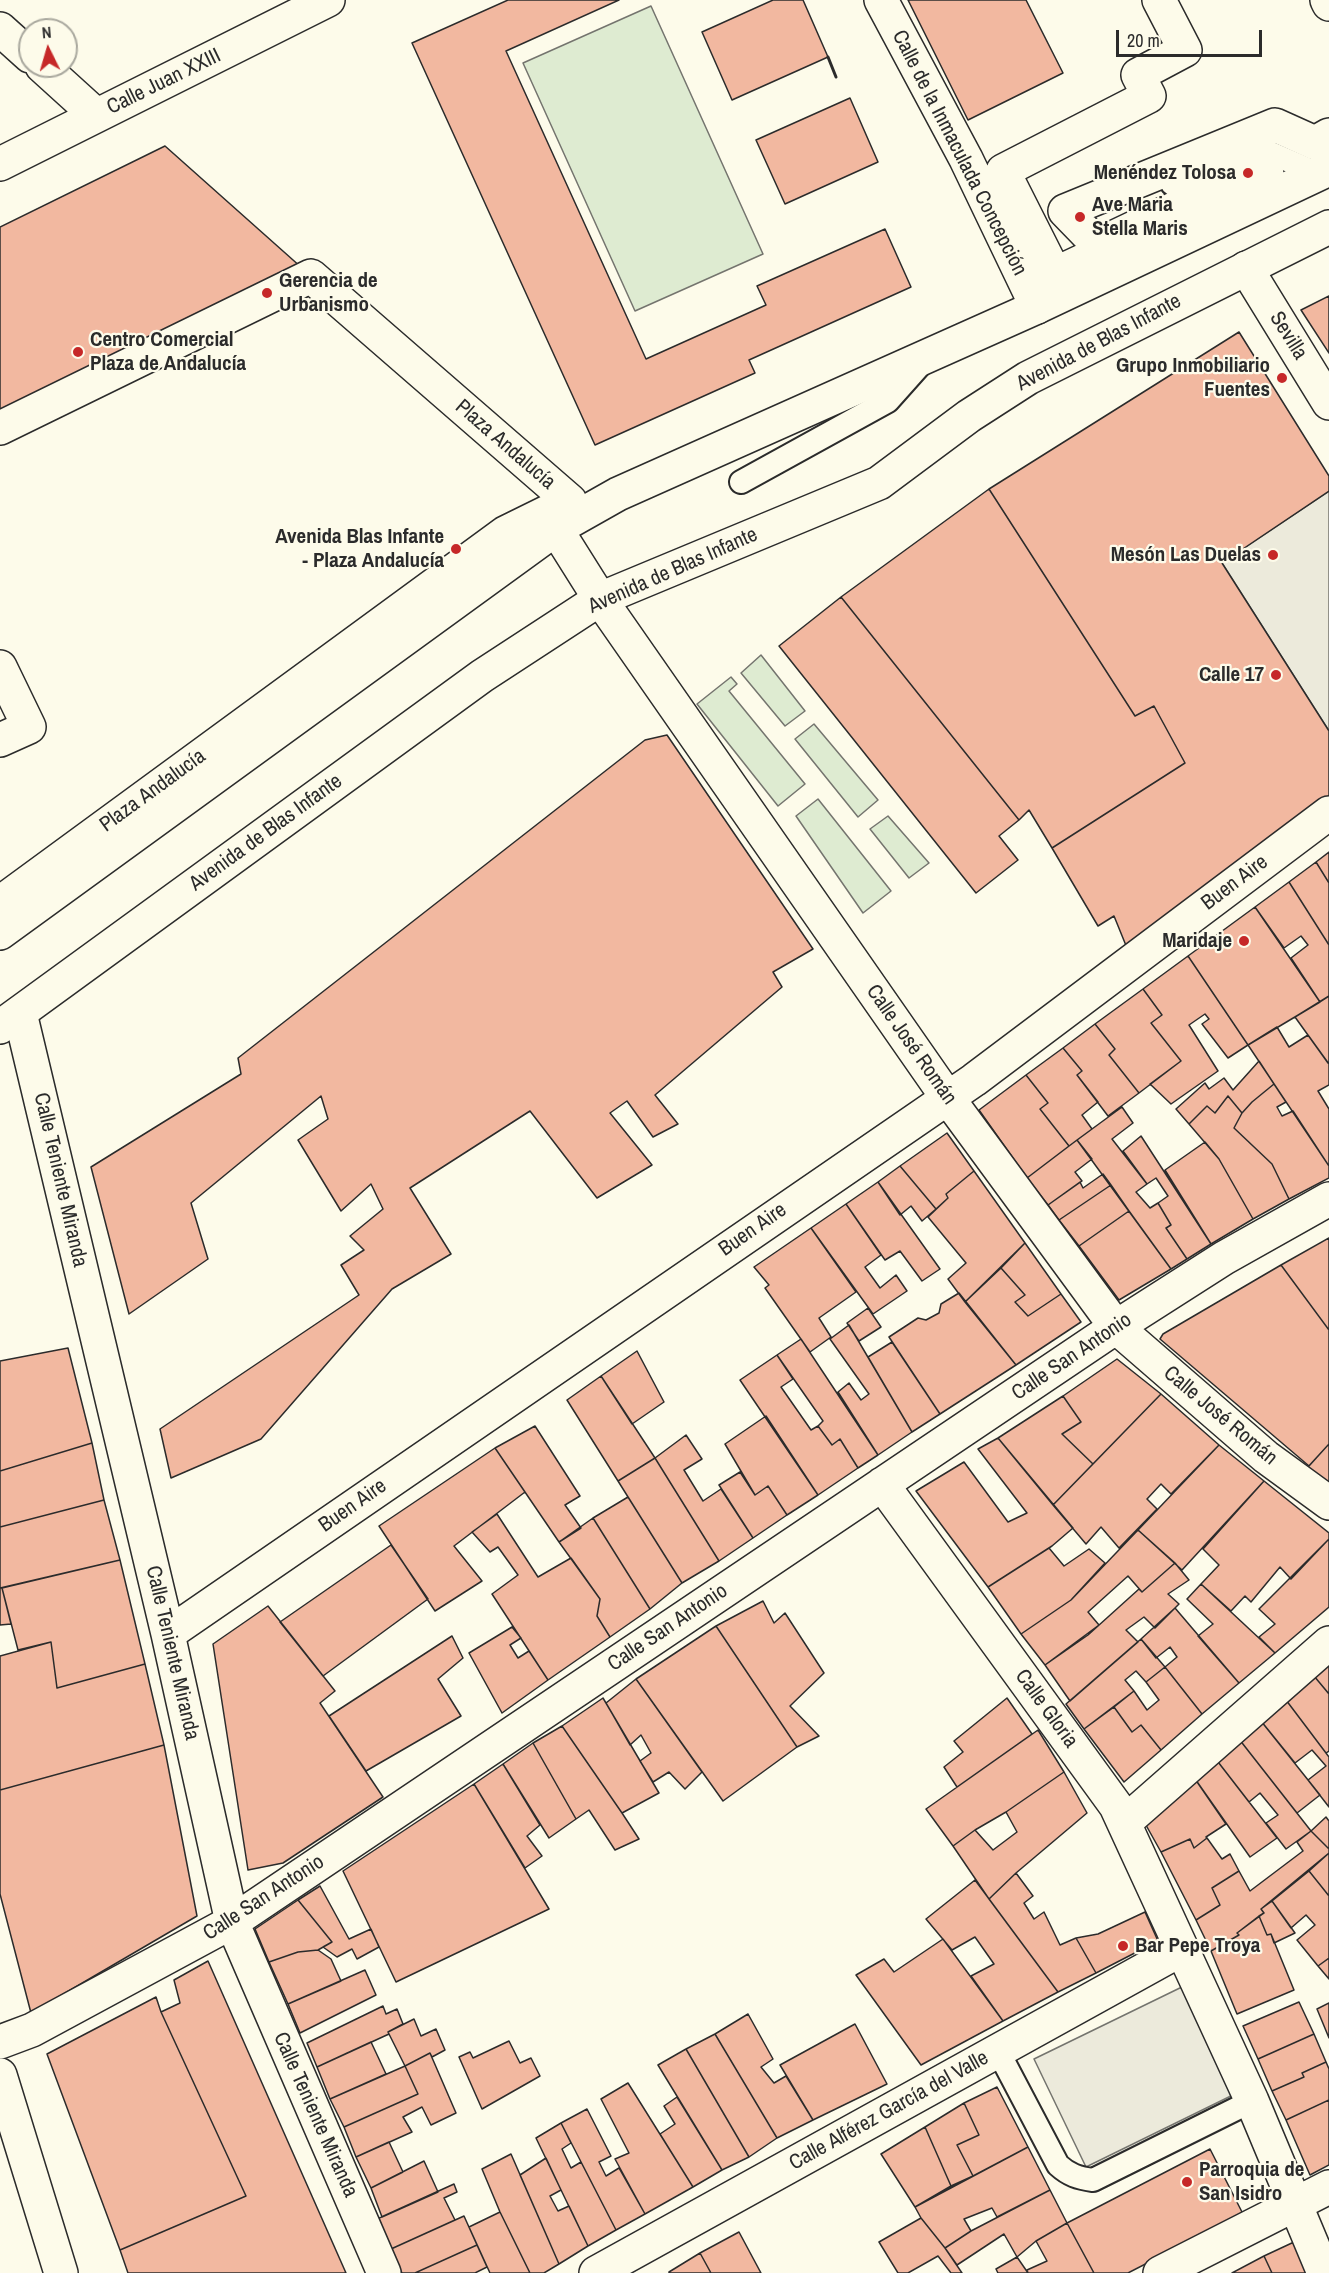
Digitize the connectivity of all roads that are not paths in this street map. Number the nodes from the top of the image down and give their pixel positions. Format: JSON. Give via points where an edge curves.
{"nodes":[{"id":1,"x":328,"y":0,"type":"edge"},
{"id":2,"x":881,"y":0,"type":"edge"},
{"id":3,"x":1159,"y":0,"type":"edge"},
{"id":4,"x":1327,"y":0,"type":"edge"},
{"id":5,"x":1329,"y":4,"type":"edge"},
{"id":6,"x":0,"y":28,"type":"edge"},
{"id":7,"x":18,"y":45,"type":"edge"},
{"id":8,"x":55,"y":78,"type":"edge"},
{"id":9,"x":96,"y":115,"type":"junction"},
{"id":10,"x":1329,"y":135,"type":"edge"},
{"id":11,"x":0,"y":165,"type":"edge"},
{"id":12,"x":1324,"y":171,"type":"edge"},
{"id":13,"x":1172,"y":184,"type":"dead end"},
{"id":14,"x":1329,"y":227,"type":"edge"},
{"id":15,"x":1246,"y":268,"type":"junction"},
{"id":16,"x":1036,"y":307,"type":"junction"},
{"id":17,"x":930,"y":354,"type":"junction"},
{"id":18,"x":1329,"y":403,"type":"edge"},
{"id":19,"x":0,"y":428,"type":"edge"},
{"id":20,"x":741,"y":482,"type":"dead end"},
{"id":21,"x":556,"y":529,"type":"junction"},
{"id":22,"x":600,"y":599,"type":"junction"},
{"id":23,"x":0,"y":667,"type":"edge"},
{"id":24,"x":0,"y":740,"type":"edge"},
{"id":25,"x":1329,"y":813,"type":"edge"},
{"id":26,"x":0,"y":903,"type":"edge"},
{"id":27,"x":0,"y":933,"type":"edge"},
{"id":28,"x":10,"y":1020,"type":"edge"},
{"id":29,"x":947,"y":1097,"type":"junction"},
{"id":30,"x":1329,"y":1199,"type":"edge"},
{"id":31,"x":1116,"y":1327,"type":"junction"},
{"id":32,"x":882,"y":1484,"type":"junction"},
{"id":33,"x":1329,"y":1503,"type":"edge"},
{"id":34,"x":168,"y":1634,"type":"junction"},
{"id":35,"x":1329,"y":1643,"type":"edge"},
{"id":36,"x":1124,"y":1823,"type":"junction"},
{"id":37,"x":232,"y":1922,"type":"junction"},
{"id":38,"x":1182,"y":1949,"type":"junction"},
{"id":39,"x":0,"y":2042,"type":"edge"},
{"id":40,"x":998,"y":2051,"type":"junction"},
{"id":41,"x":1,"y":2082,"type":"edge"},
{"id":42,"x":1252,"y":2101,"type":"junction"},
{"id":43,"x":1329,"y":2187,"type":"edge"},
{"id":44,"x":1294,"y":2205,"type":"junction"},
{"id":45,"x":61,"y":2273,"type":"edge"},
{"id":46,"x":384,"y":2273,"type":"edge"},
{"id":47,"x":596,"y":2273,"type":"edge"},
{"id":48,"x":1160,"y":2273,"type":"edge"},
{"id":49,"x":1324,"y":2273,"type":"edge"}],
"edges":[{"from":1,"to":9,"type":"street","name":"Calle Juan XXIII"},
{"from":2,"to":16,"type":"street","name":"Calle de la Inmaculada Concepción","via":[[966,159]]},
{"from":3,"to":10,"type":"street","via":[[1185,51],[1138,75],[1149,96],[1003,171],[1055,274],[1267,174],[1260,168],[1098,245],[1065,211],[1275,125],[1315,143]]},
{"from":4,"to":5,"type":"street"},
{"from":6,"to":7,"type":"street"},
{"from":8,"to":9,"type":"street"},
{"from":9,"to":11,"type":"street","name":"Calle Juan XXIII"},
{"from":12,"to":13,"type":"lane","via":[[1264,150]]},
{"from":12,"to":16,"type":"street"},
{"from":14,"to":15,"type":"street","name":"Avenida de Blas Infante"},
{"from":15,"to":18,"type":"street","name":"Sevilla"},
{"from":15,"to":22,"type":"street","name":"Avenida de Blas Infante","via":[[1028,378],[879,483]]},
{"from":16,"to":17,"type":"street"},
{"from":17,"to":20,"type":"lane","via":[[888,401]]},
{"from":17,"to":21,"type":"street","via":[[618,494]]},
{"from":19,"to":26,"type":"street","name":"Plaza Andalucía","via":[[311,276],[570,501],[505,533]]},
{"from":21,"to":22,"type":"street","name":"Calle José Román"},
{"from":21,"to":27,"type":"street"},
{"from":22,"to":28,"type":"street","name":"Avenida de Blas Infante","via":[[482,676]]},
{"from":22,"to":29,"type":"street","name":"Calle José Román"},
{"from":23,"to":24,"type":"street","via":[[29,727]]},
{"from":25,"to":29,"type":"street","name":"Buen Aire"},
{"from":28,"to":34,"type":"street","name":"Calle Teniente Miranda"},
{"from":29,"to":31,"type":"street","name":"Calle José Román"},
{"from":29,"to":34,"type":"street","name":"Buen Aire"},
{"from":30,"to":31,"type":"street","name":"Calle San Antonio","via":[[1224,1258]]},
{"from":31,"to":32,"type":"street","name":"Calle San Antonio"},
{"from":31,"to":33,"type":"street","name":"Calle José Román","via":[[1266,1457]]},
{"from":32,"to":36,"type":"street","name":"Calle Gloria","via":[[1116,1806]]},
{"from":32,"to":37,"type":"street","name":"Calle San Antonio"},
{"from":34,"to":37,"type":"street","name":"Calle Teniente Miranda"},
{"from":35,"to":36,"type":"street"},
{"from":36,"to":38,"type":"street","name":"Calle Gloria"},
{"from":37,"to":39,"type":"street","name":"Calle San Antonio","via":[[32,2030]]},
{"from":37,"to":46,"type":"street","name":"Calle Teniente Miranda"},
{"from":38,"to":40,"type":"street","name":"Calle Alférez García del Valle"},
{"from":38,"to":42,"type":"street","name":"Calle Gloria"},
{"from":40,"to":42,"type":"lane","via":[[1058,2165],[1080,2179],[1093,2180]]},
{"from":40,"to":47,"type":"street","name":"Calle Alférez García del Valle"},
{"from":41,"to":45,"type":"street"},
{"from":42,"to":44,"type":"street","name":"Calle Gloria"},
{"from":43,"to":44,"type":"street"},
{"from":44,"to":48,"type":"street"},
{"from":44,"to":49,"type":"street","name":"Calle Gloria"}]}
